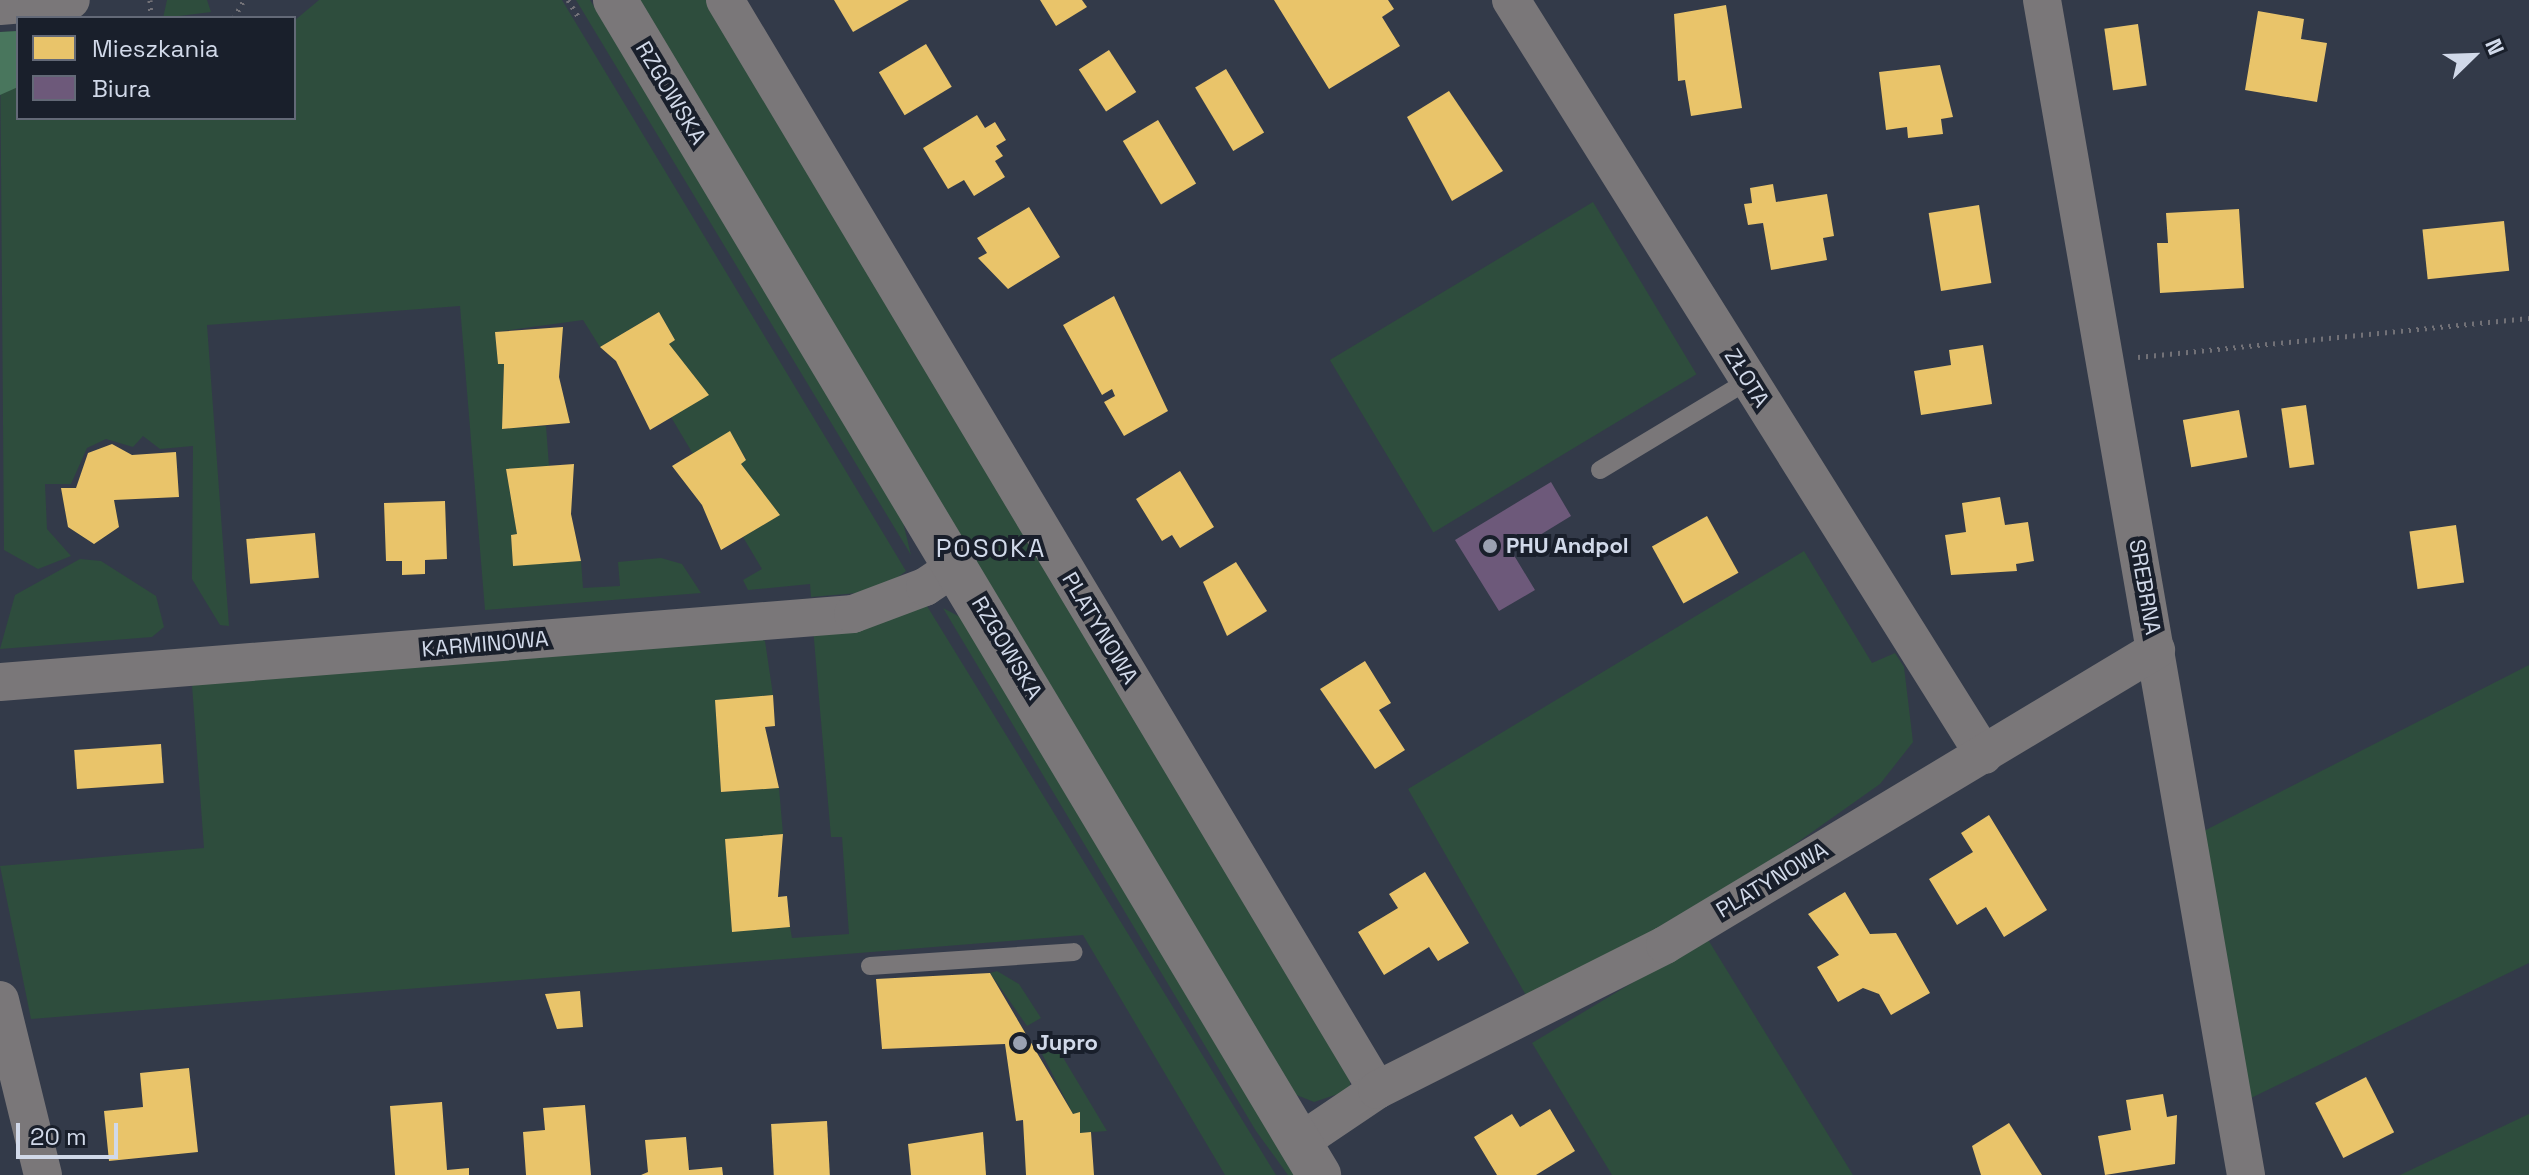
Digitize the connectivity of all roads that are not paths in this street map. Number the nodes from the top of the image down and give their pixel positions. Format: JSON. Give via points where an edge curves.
{"nodes":[{"id":1,"x":71,"y":0,"type":"edge"},
{"id":2,"x":615,"y":0,"type":"edge"},
{"id":3,"x":725,"y":0,"type":"edge"},
{"id":4,"x":1511,"y":0,"type":"edge"},
{"id":5,"x":2042,"y":0,"type":"edge"},
{"id":6,"x":0,"y":6,"type":"edge"},
{"id":7,"x":1749,"y":380,"type":"junction"},
{"id":8,"x":1600,"y":470,"type":"dead end"},
{"id":9,"x":958,"y":565,"type":"junction"},
{"id":10,"x":2156,"y":650,"type":"junction"},
{"id":11,"x":0,"y":682,"type":"edge"},
{"id":12,"x":1984,"y":755,"type":"junction"},
{"id":13,"x":1074,"y":952,"type":"dead end"},
{"id":14,"x":870,"y":966,"type":"dead end"},
{"id":15,"x":0,"y":1000,"type":"edge"},
{"id":16,"x":1377,"y":1090,"type":"junction"},
{"id":17,"x":1310,"y":1159,"type":"edge"},
{"id":18,"x":43,"y":1175,"type":"edge"},
{"id":19,"x":2246,"y":1175,"type":"edge"}],
"edges":[{"from":1,"to":6,"type":"street"},
{"from":2,"to":9,"type":"street","name":"RZGOWSKA"},
{"from":3,"to":16,"type":"street","name":"PLATYNOWA"},
{"from":4,"to":7,"type":"street","name":"ZŁOTA"},
{"from":5,"to":10,"type":"street","name":"SREBRNA"},
{"from":7,"to":8,"type":"lane"},
{"from":7,"to":12,"type":"street","name":"ZŁOTA"},
{"from":9,"to":11,"type":"street","name":"KARMINOWA","via":[[925,587],[853,614]]},
{"from":9,"to":17,"type":"street","name":"RZGOWSKA"},
{"from":10,"to":12,"type":"street","name":"PLATYNOWA"},
{"from":10,"to":19,"type":"street","name":"SREBRNA"},
{"from":12,"to":16,"type":"street","name":"PLATYNOWA","via":[[1665,945]]},
{"from":13,"to":14,"type":"lane"},
{"from":15,"to":18,"type":"street"},
{"from":16,"to":17,"type":"street","name":"PLATYNOWA"}]}
